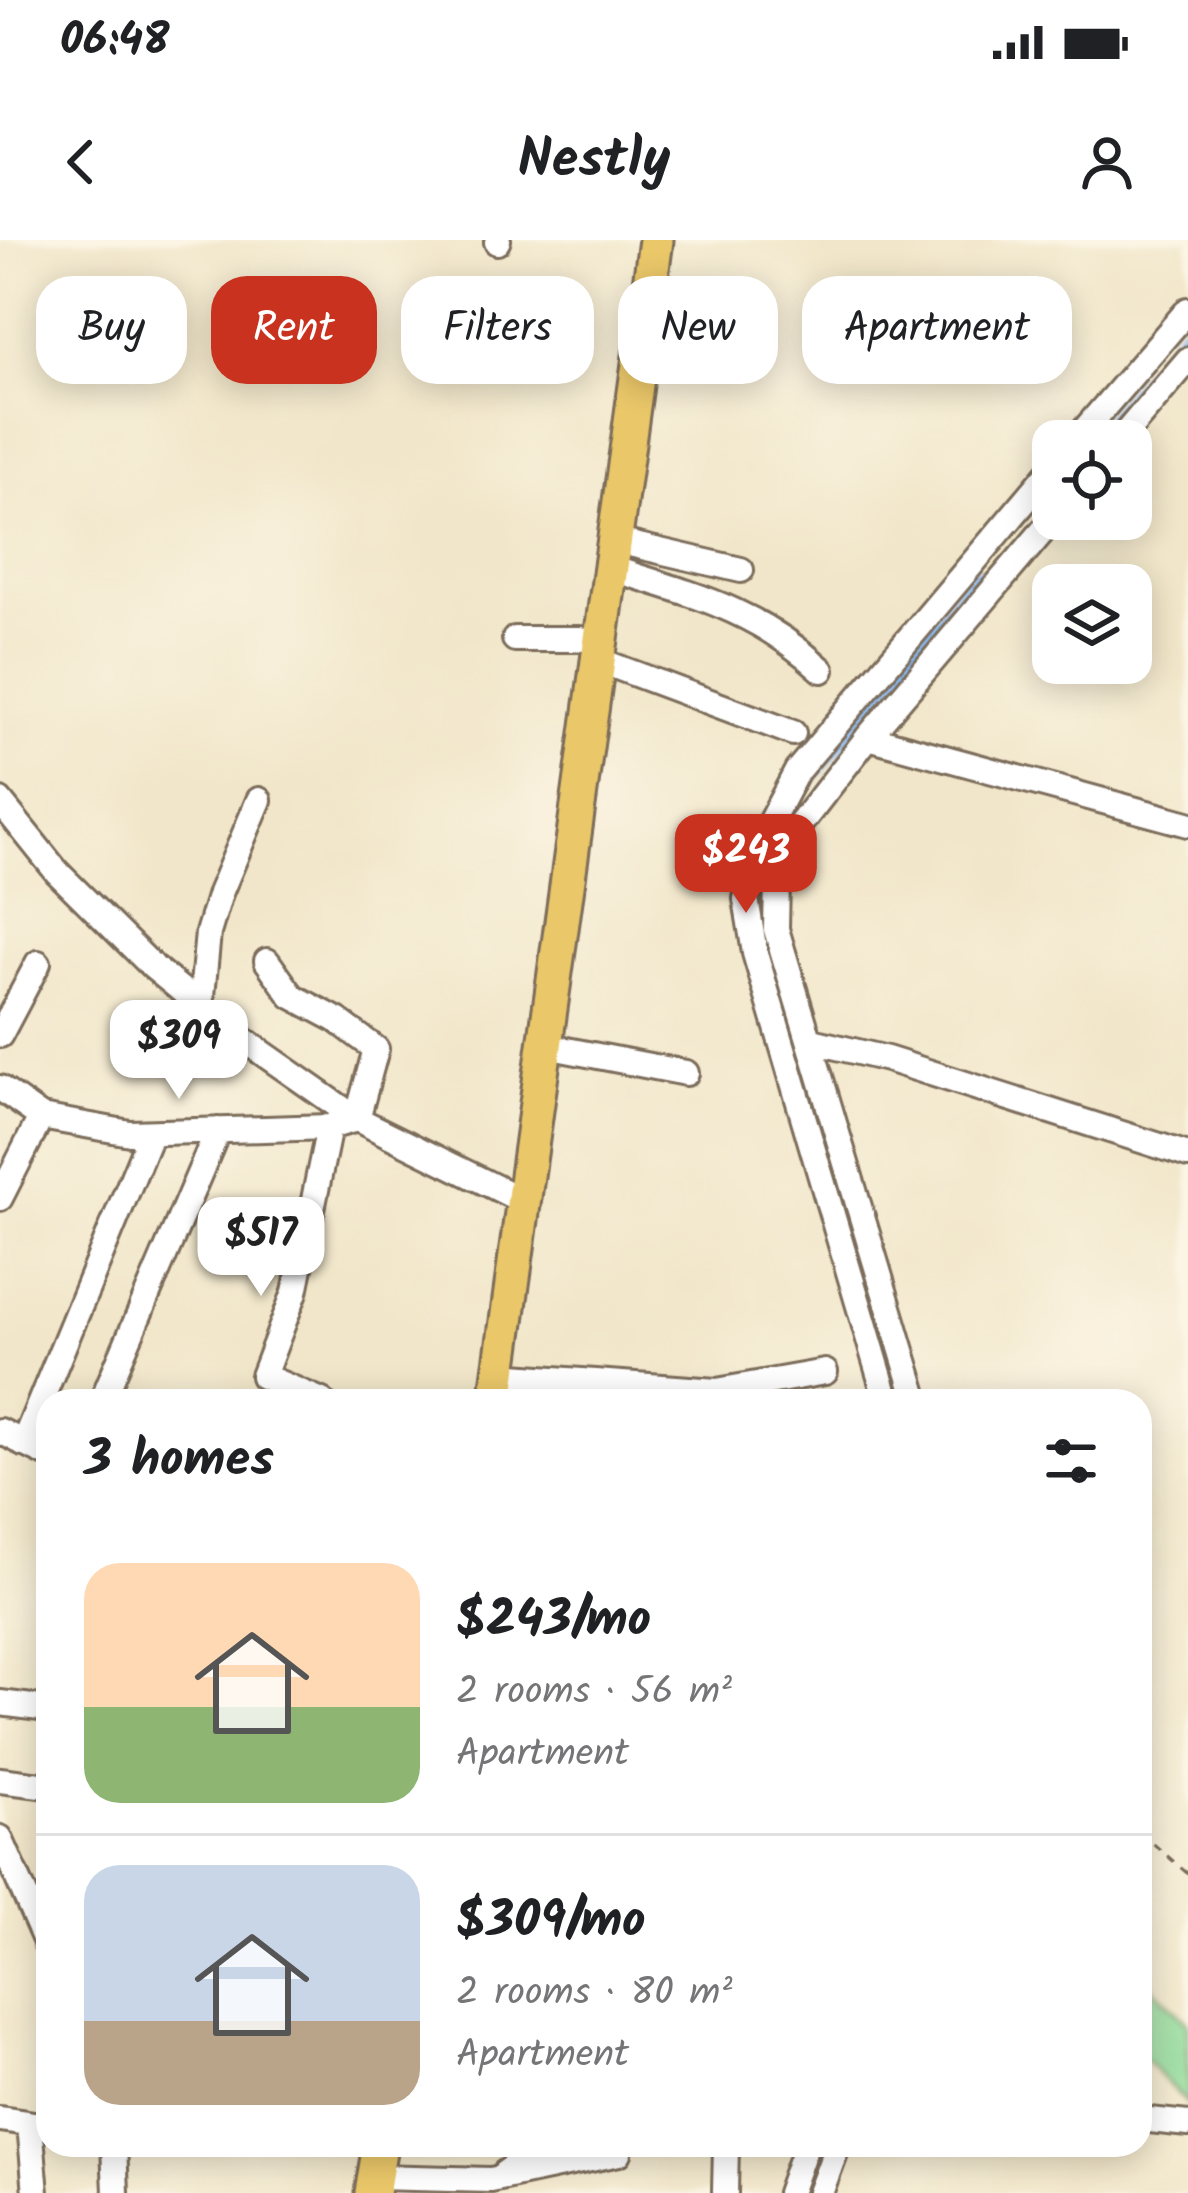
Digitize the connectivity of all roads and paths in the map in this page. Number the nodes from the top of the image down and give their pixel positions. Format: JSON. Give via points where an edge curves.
{"nodes":[{"id":1,"x":634,"y":240,"type":"edge"},
{"id":2,"x":656,"y":240,"type":"edge"},
{"id":3,"x":1188,"y":310,"type":"edge"},
{"id":4,"x":1188,"y":360,"type":"edge"},
{"id":5,"x":1094,"y":420,"type":"edge"},
{"id":6,"x":1137,"y":420,"type":"edge"},
{"id":7,"x":1032,"y":492,"type":"edge"},
{"id":8,"x":1035,"y":540,"type":"edge"},
{"id":9,"x":615,"y":555,"type":"junction"},
{"id":10,"x":740,"y":570,"type":"dead end"},
{"id":11,"x":515,"y":639,"type":"dead end"},
{"id":12,"x":590,"y":650,"type":"junction"},
{"id":13,"x":822,"y":670,"type":"dead end"},
{"id":14,"x":793,"y":733,"type":"dead end"},
{"id":15,"x":868,"y":737,"type":"junction"},
{"id":16,"x":0,"y":800,"type":"edge"},
{"id":17,"x":259,"y":800,"type":"dead end"},
{"id":18,"x":1188,"y":824,"type":"edge"},
{"id":19,"x":268,"y":961,"type":"dead end"},
{"id":20,"x":38,"y":963,"type":"dead end"},
{"id":21,"x":201,"y":1006,"type":"junction"},
{"id":22,"x":0,"y":1035,"type":"edge"},
{"id":23,"x":812,"y":1041,"type":"junction"},
{"id":24,"x":546,"y":1046,"type":"junction"},
{"id":25,"x":686,"y":1073,"type":"dead end"},
{"id":26,"x":0,"y":1088,"type":"edge"},
{"id":27,"x":41,"y":1118,"type":"junction"},
{"id":28,"x":357,"y":1119,"type":"junction"},
{"id":29,"x":329,"y":1126,"type":"junction"},
{"id":30,"x":218,"y":1130,"type":"junction"},
{"id":31,"x":151,"y":1133,"type":"junction"},
{"id":32,"x":1188,"y":1155,"type":"edge"},
{"id":33,"x":513,"y":1197,"type":"junction"},
{"id":34,"x":0,"y":1198,"type":"edge"},
{"id":35,"x":825,"y":1372,"type":"dead end"},
{"id":36,"x":262,"y":1376,"type":"junction"},
{"id":37,"x":498,"y":1388,"type":"edge"},
{"id":38,"x":46,"y":1389,"type":"edge"},
{"id":39,"x":108,"y":1389,"type":"edge"},
{"id":40,"x":256,"y":1389,"type":"edge"},
{"id":41,"x":293,"y":1389,"type":"edge"},
{"id":42,"x":478,"y":1389,"type":"edge"},
{"id":43,"x":723,"y":1389,"type":"edge"},
{"id":44,"x":883,"y":1389,"type":"edge"},
{"id":45,"x":914,"y":1389,"type":"edge"},
{"id":46,"x":36,"y":1412,"type":"edge"},
{"id":47,"x":0,"y":1431,"type":"edge"},
{"id":48,"x":23,"y":1444,"type":"junction"},
{"id":49,"x":36,"y":1450,"type":"edge"},
{"id":50,"x":0,"y":1703,"type":"edge"},
{"id":51,"x":36,"y":1708,"type":"edge"},
{"id":52,"x":0,"y":1780,"type":"edge"},
{"id":53,"x":36,"y":1784,"type":"edge"},
{"id":54,"x":0,"y":1838,"type":"edge"},
{"id":55,"x":1152,"y":1842,"type":"edge"},
{"id":56,"x":1188,"y":1874,"type":"edge"},
{"id":57,"x":36,"y":1910,"type":"edge"},
{"id":58,"x":0,"y":2119,"type":"edge"},
{"id":59,"x":1152,"y":2120,"type":"edge"},
{"id":60,"x":1188,"y":2124,"type":"edge"},
{"id":61,"x":36,"y":2125,"type":"edge"},
{"id":62,"x":38,"y":2157,"type":"edge"},
{"id":63,"x":114,"y":2157,"type":"edge"},
{"id":64,"x":527,"y":2157,"type":"edge"},
{"id":65,"x":602,"y":2157,"type":"edge"},
{"id":66,"x":726,"y":2157,"type":"edge"},
{"id":67,"x":802,"y":2157,"type":"edge"},
{"id":68,"x":834,"y":2157,"type":"edge"},
{"id":69,"x":370,"y":2177,"type":"edge"},
{"id":70,"x":495,"y":2186,"type":"edge"},
{"id":71,"x":36,"y":2193,"type":"edge"},
{"id":72,"x":116,"y":2193,"type":"edge"},
{"id":73,"x":725,"y":2193,"type":"edge"},
{"id":74,"x":789,"y":2193,"type":"edge"},
{"id":75,"x":820,"y":2193,"type":"edge"}],
"edges":[{"from":1,"to":12,"type":"highway"},
{"from":2,"to":9,"type":"highway"},
{"from":3,"to":5,"type":"street"},
{"from":4,"to":6,"type":"street"},
{"from":7,"to":44,"type":"street","via":[[797,771],[759,843],[746,899]]},
{"from":8,"to":15,"type":"street"},
{"from":9,"to":10,"type":"street"},
{"from":9,"to":12,"type":"highway"},
{"from":9,"to":13,"type":"street","via":[[789,639]]},
{"from":11,"to":12,"type":"street"},
{"from":12,"to":14,"type":"street"},
{"from":12,"to":24,"type":"highway"},
{"from":12,"to":33,"type":"highway"},
{"from":15,"to":18,"type":"street"},
{"from":15,"to":23,"type":"street","via":[[794,832],[777,880],[776,929]]},
{"from":16,"to":21,"type":"street","via":[[57,872]]},
{"from":17,"to":21,"type":"street","via":[[208,933]]},
{"from":19,"to":28,"type":"street","via":[[292,996],[376,1048]]},
{"from":20,"to":22,"type":"street"},
{"from":21,"to":28,"type":"street"},
{"from":23,"to":32,"type":"street"},
{"from":23,"to":45,"type":"street"},
{"from":24,"to":25,"type":"street"},
{"from":24,"to":33,"type":"highway"},
{"from":26,"to":27,"type":"street"},
{"from":27,"to":31,"type":"street"},
{"from":27,"to":34,"type":"street"},
{"from":28,"to":29,"type":"street"},
{"from":28,"to":33,"type":"street"},
{"from":29,"to":30,"type":"street"},
{"from":29,"to":36,"type":"street","via":[[296,1292]]},
{"from":30,"to":31,"type":"street"},
{"from":30,"to":39,"type":"street"},
{"from":31,"to":38,"type":"street"},
{"from":33,"to":37,"type":"highway"},
{"from":33,"to":42,"type":"highway"},
{"from":35,"to":43,"type":"street"},
{"from":36,"to":40,"type":"street"},
{"from":36,"to":41,"type":"street"},
{"from":46,"to":48,"type":"street"},
{"from":47,"to":48,"type":"street"},
{"from":48,"to":49,"type":"street"},
{"from":50,"to":51,"type":"street"},
{"from":52,"to":53,"type":"street"},
{"from":54,"to":57,"type":"street"},
{"from":55,"to":56,"type":"path"},
{"from":58,"to":61,"type":"street"},
{"from":59,"to":60,"type":"street"},
{"from":62,"to":71,"type":"street"},
{"from":63,"to":72,"type":"street"},
{"from":64,"to":70,"type":"street"},
{"from":65,"to":70,"type":"street"},
{"from":66,"to":73,"type":"street"},
{"from":67,"to":74,"type":"street"},
{"from":68,"to":75,"type":"street"},
{"from":69,"to":70,"type":"street"}]}
